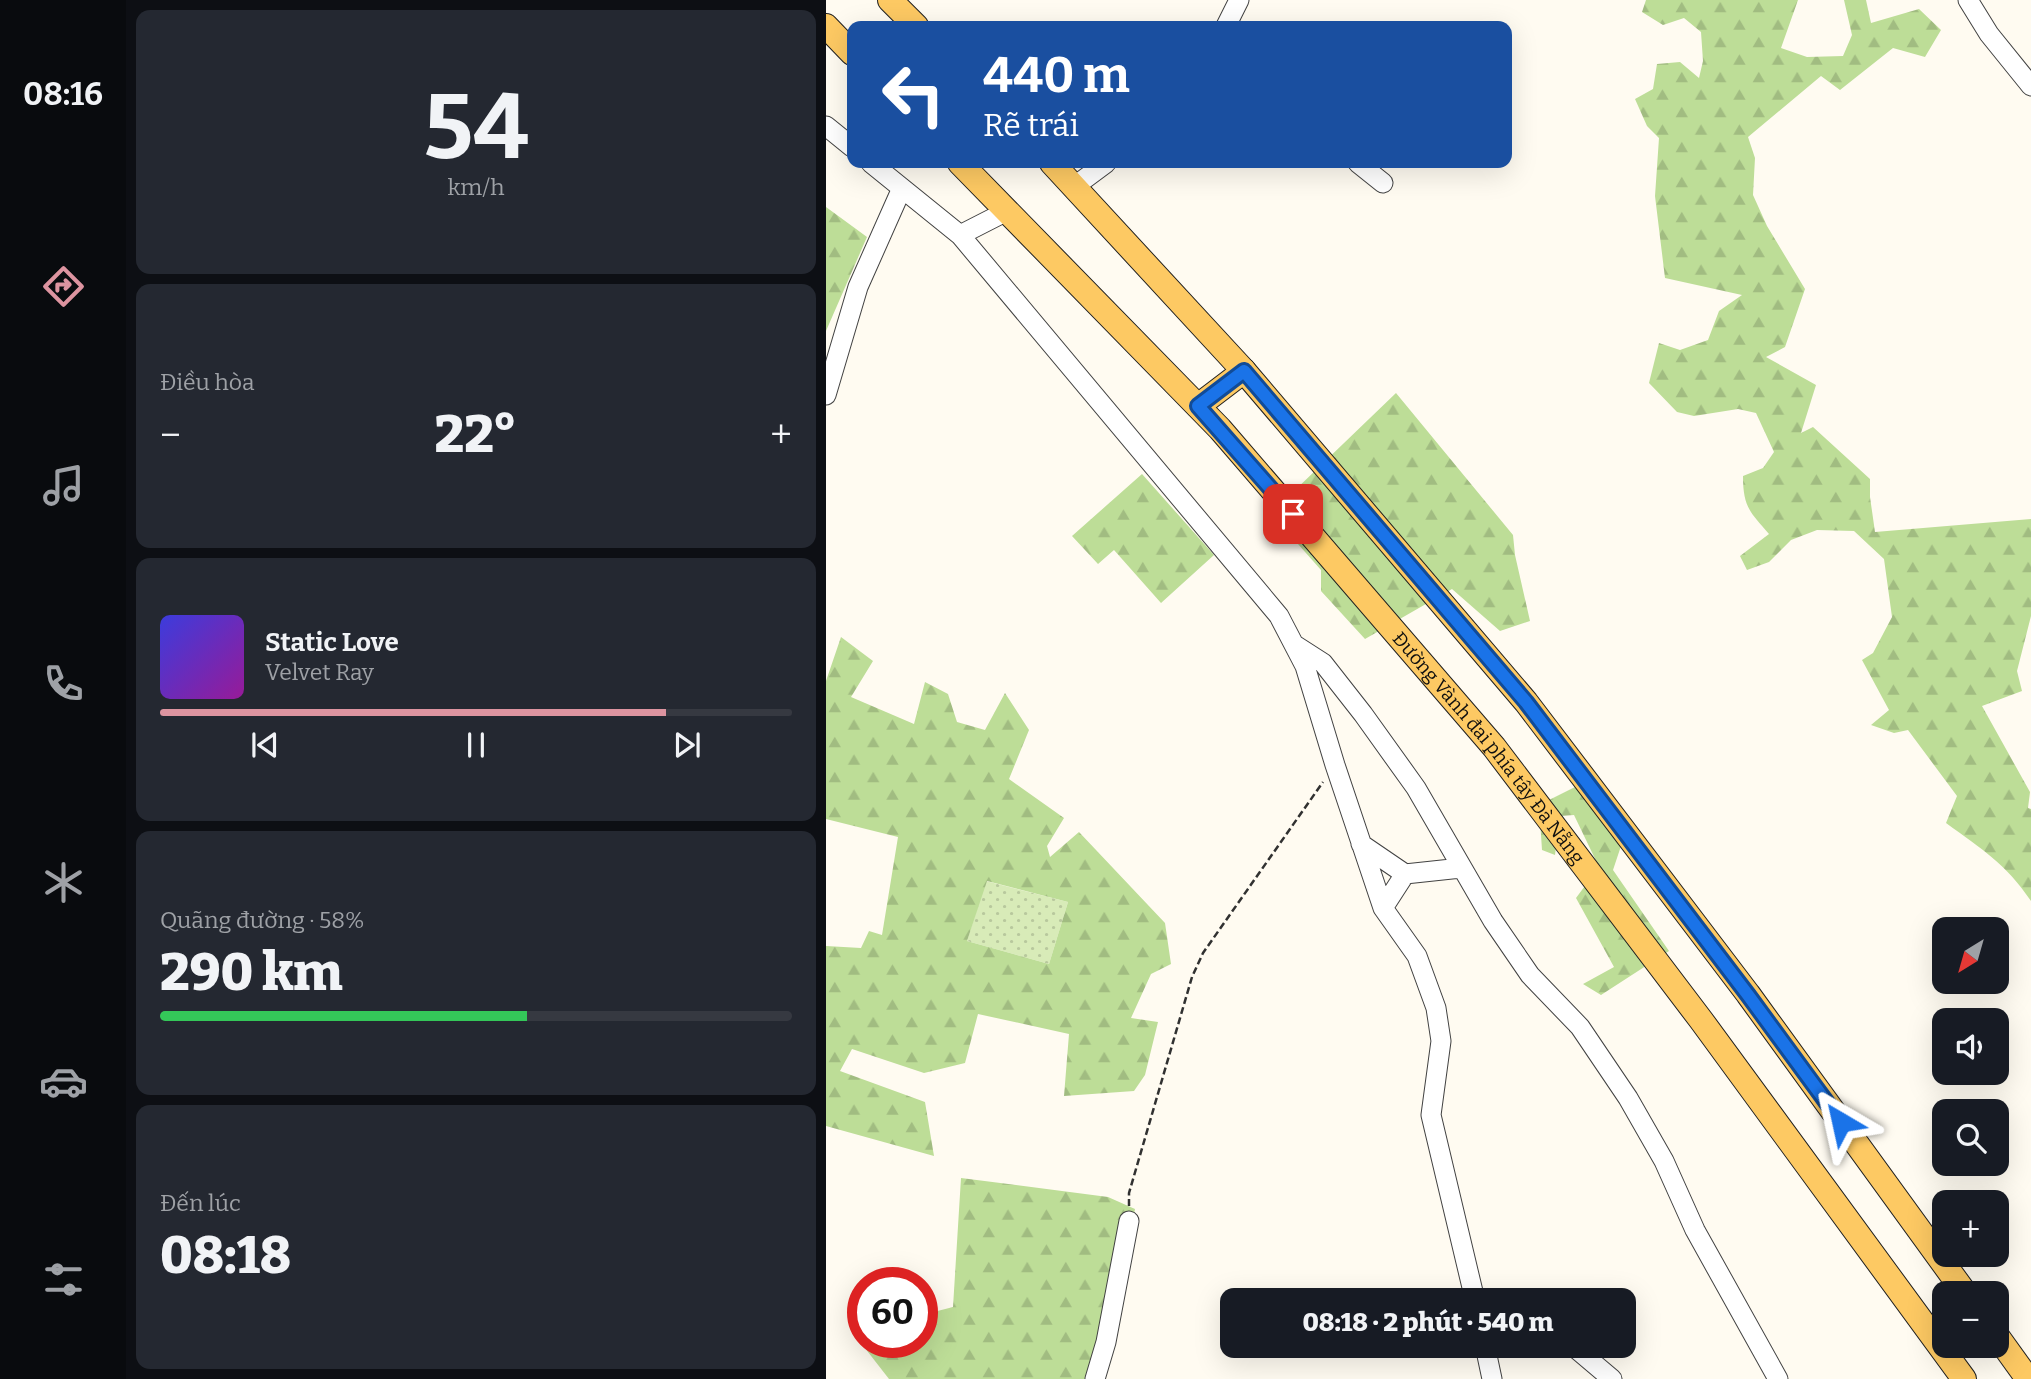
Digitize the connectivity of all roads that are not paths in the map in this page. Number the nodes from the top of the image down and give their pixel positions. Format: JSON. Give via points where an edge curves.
{"nodes":[{"id":1,"x":890,"y":0,"type":"edge"},
{"id":2,"x":1239,"y":0,"type":"edge"},
{"id":3,"x":1968,"y":0,"type":"edge"},
{"id":4,"x":911,"y":21,"type":"edge"},
{"id":5,"x":1228,"y":21,"type":"edge"},
{"id":6,"x":826,"y":26,"type":"edge"},
{"id":7,"x":847,"y":47,"type":"edge"},
{"id":8,"x":2031,"y":86,"type":"edge"},
{"id":9,"x":826,"y":126,"type":"edge"},
{"id":10,"x":847,"y":143,"type":"edge"},
{"id":11,"x":877,"y":168,"type":"edge"},
{"id":12,"x":965,"y":168,"type":"edge"},
{"id":13,"x":1057,"y":168,"type":"edge"},
{"id":14,"x":1099,"y":168,"type":"edge"},
{"id":15,"x":1364,"y":168,"type":"edge"},
{"id":16,"x":1382,"y":183,"type":"dead end"},
{"id":17,"x":1075,"y":186,"type":"junction"},
{"id":18,"x":902,"y":188,"type":"junction"},
{"id":19,"x":1007,"y":211,"type":"junction"},
{"id":20,"x":960,"y":235,"type":"junction"},
{"id":21,"x":1244,"y":371,"type":"junction"},
{"id":22,"x":826,"y":395,"type":"edge"},
{"id":23,"x":1198,"y":406,"type":"junction"},
{"id":24,"x":1294,"y":644,"type":"junction"},
{"id":25,"x":1361,"y":844,"type":"junction"},
{"id":26,"x":1461,"y":868,"type":"junction"},
{"id":27,"x":1405,"y":874,"type":"junction"},
{"id":28,"x":1383,"y":908,"type":"junction"},
{"id":29,"x":1129,"y":1221,"type":"road end"},
{"id":30,"x":1956,"y":1281,"type":"edge"},
{"id":31,"x":1472,"y":1288,"type":"edge"},
{"id":32,"x":2009,"y":1353,"type":"edge"},
{"id":33,"x":1488,"y":1358,"type":"edge"},
{"id":34,"x":1587,"y":1358,"type":"edge"},
{"id":35,"x":1095,"y":1379,"type":"edge"},
{"id":36,"x":1492,"y":1379,"type":"edge"},
{"id":37,"x":1612,"y":1379,"type":"edge"},
{"id":38,"x":1778,"y":1379,"type":"edge"},
{"id":39,"x":1964,"y":1379,"type":"edge"},
{"id":40,"x":2028,"y":1379,"type":"edge"}],
"edges":[{"from":1,"to":4,"type":"main road"},
{"from":2,"to":5,"type":"street"},
{"from":3,"to":8,"type":"street"},
{"from":6,"to":7,"type":"main road"},
{"from":9,"to":10,"type":"street"},
{"from":11,"to":18,"type":"street"},
{"from":12,"to":19,"type":"main road","name":"Đường Vành đai phía tây Đà Nẵng"},
{"from":13,"to":17,"type":"main road"},
{"from":14,"to":17,"type":"street"},
{"from":15,"to":16,"type":"street"},
{"from":17,"to":21,"type":"main road"},
{"from":18,"to":20,"type":"street"},
{"from":18,"to":22,"type":"street","via":[[858,287]]},
{"from":19,"to":20,"type":"street"},
{"from":19,"to":23,"type":"main road","name":"Đường Vành đai phía tây Đà Nẵng"},
{"from":20,"to":24,"type":"street","via":[[1279,616]]},
{"from":21,"to":23,"type":"main road"},
{"from":21,"to":30,"type":"main road","via":[[1526,702]]},
{"from":23,"to":39,"type":"main road","name":"Đường Vành đai phía tây Đà Nẵng","via":[[1494,747]]},
{"from":24,"to":25,"type":"street"},
{"from":24,"to":26,"type":"street","via":[[1323,663],[1363,714],[1416,788]]},
{"from":25,"to":27,"type":"street"},
{"from":25,"to":28,"type":"street"},
{"from":26,"to":27,"type":"street"},
{"from":26,"to":38,"type":"street","via":[[1530,975],[1580,1027],[1629,1098],[1695,1230]]},
{"from":27,"to":28,"type":"street"},
{"from":28,"to":31,"type":"street","via":[[1417,956],[1436,1008],[1441,1041],[1431,1115]]},
{"from":29,"to":35,"type":"street"},
{"from":32,"to":40,"type":"main road"},
{"from":33,"to":36,"type":"street"},
{"from":34,"to":37,"type":"street"}]}
